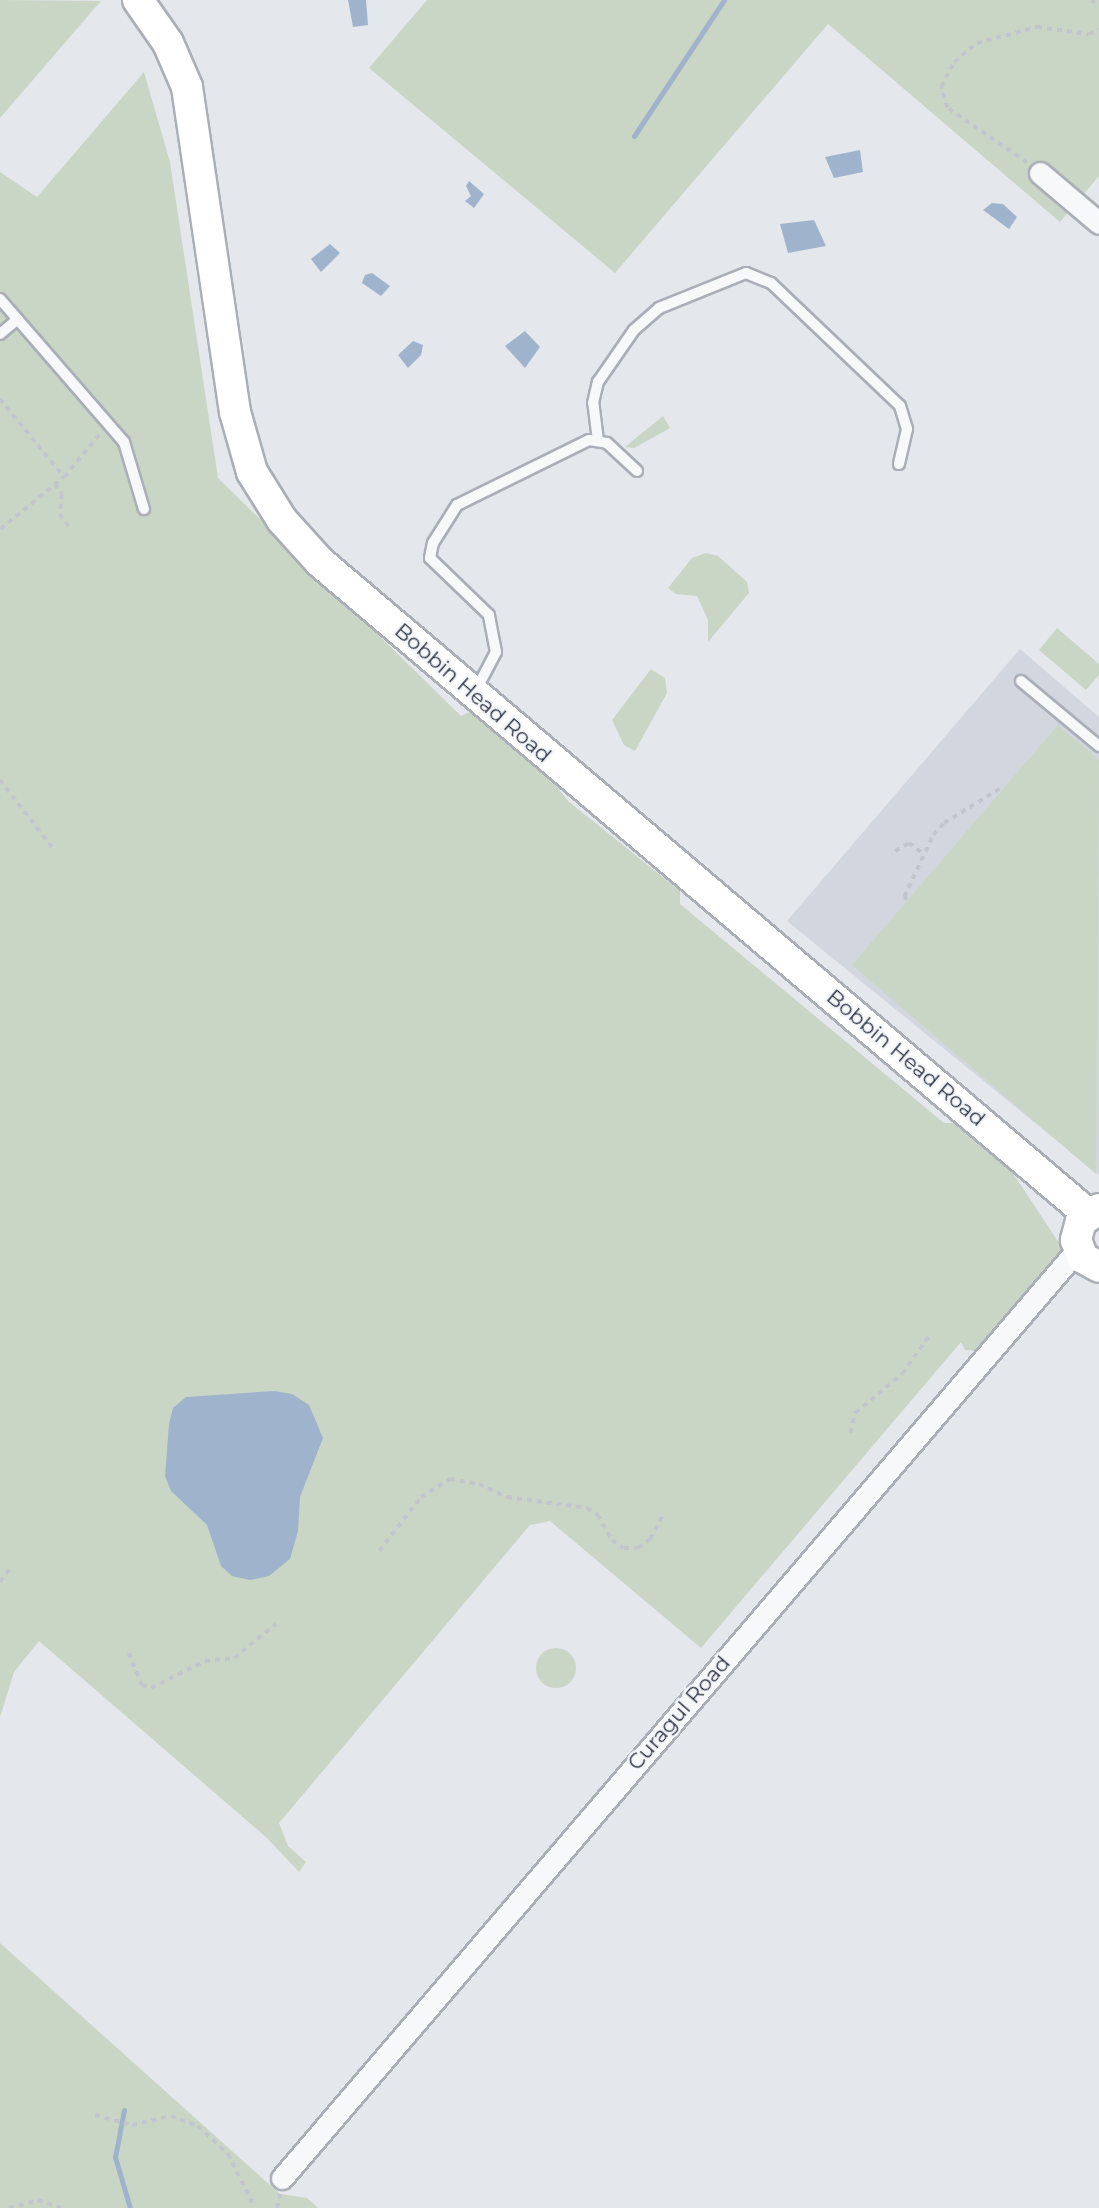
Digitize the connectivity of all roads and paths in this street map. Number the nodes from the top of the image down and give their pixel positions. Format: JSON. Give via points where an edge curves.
{"nodes":[{"id":1,"x":138,"y":0,"type":"edge"},
{"id":2,"x":1091,"y":0,"type":"edge"},
{"id":3,"x":1099,"y":5,"type":"edge"},
{"id":4,"x":1099,"y":29,"type":"edge"},
{"id":5,"x":1040,"y":173,"type":"joint"},
{"id":6,"x":1099,"y":223,"type":"edge"},
{"id":7,"x":0,"y":299,"type":"edge"},
{"id":8,"x":18,"y":319,"type":"junction"},
{"id":9,"x":0,"y":334,"type":"edge"},
{"id":10,"x":0,"y":399,"type":"edge"},
{"id":11,"x":106,"y":421,"type":"junction"},
{"id":12,"x":598,"y":441,"type":"junction"},
{"id":13,"x":899,"y":464,"type":"dead end"},
{"id":14,"x":637,"y":471,"type":"dead end"},
{"id":15,"x":64,"y":477,"type":"junction"},
{"id":16,"x":55,"y":484,"type":"junction"},
{"id":17,"x":144,"y":509,"type":"dead end"},
{"id":18,"x":0,"y":529,"type":"edge"},
{"id":19,"x":71,"y":530,"type":"dead end"},
{"id":20,"x":1021,"y":681,"type":"dead end"},
{"id":21,"x":474,"y":694,"type":"junction"},
{"id":22,"x":1099,"y":746,"type":"edge"},
{"id":23,"x":0,"y":780,"type":"edge"},
{"id":24,"x":1004,"y":786,"type":"dead end"},
{"id":25,"x":52,"y":847,"type":"dead end"},
{"id":26,"x":895,"y":851,"type":"dead end"},
{"id":27,"x":924,"y":854,"type":"junction"},
{"id":28,"x":907,"y":900,"type":"dead end"},
{"id":29,"x":1093,"y":1211,"type":"edge"},
{"id":30,"x":1088,"y":1258,"type":"edge"},
{"id":31,"x":929,"y":1336,"type":"dead end"},
{"id":32,"x":850,"y":1433,"type":"dead end"},
{"id":33,"x":662,"y":1516,"type":"dead end"},
{"id":34,"x":380,"y":1551,"type":"dead end"},
{"id":35,"x":11,"y":1567,"type":"dead end"},
{"id":36,"x":0,"y":1582,"type":"edge"},
{"id":37,"x":276,"y":1624,"type":"dead end"},
{"id":38,"x":129,"y":1653,"type":"dead end"},
{"id":39,"x":95,"y":2115,"type":"dead end"},
{"id":40,"x":282,"y":2178,"type":"dead end"},
{"id":41,"x":9,"y":2208,"type":"edge"},
{"id":42,"x":61,"y":2208,"type":"edge"},
{"id":43,"x":255,"y":2208,"type":"edge"}],
"edges":[{"from":1,"to":21,"type":"main road","name":"Bobbin Head Road","via":[[167,43],[187,87],[201,158],[226,369],[252,472],[264,496],[320,562]]},
{"from":2,"to":3,"type":"path"},
{"from":4,"to":5,"type":"path","via":[[1089,34],[1037,27],[977,43],[954,62],[941,87],[947,108]]},
{"from":5,"to":6,"type":"street"},
{"from":7,"to":8,"type":"lane"},
{"from":8,"to":9,"type":"lane"},
{"from":8,"to":11,"type":"lane"},
{"from":10,"to":15,"type":"path"},
{"from":11,"to":15,"type":"path"},
{"from":11,"to":17,"type":"lane","via":[[124,442]]},
{"from":12,"to":13,"type":"lane","via":[[593,403],[598,383],[634,330],[659,308],[746,273],[771,283],[900,406],[907,429]]},
{"from":12,"to":14,"type":"lane","via":[[607,443]]},
{"from":12,"to":21,"type":"lane","via":[[589,440],[457,505],[433,543],[430,558],[489,615],[495,631],[496,652]]},
{"from":15,"to":16,"type":"path"},
{"from":16,"to":18,"type":"path"},
{"from":16,"to":19,"type":"path","via":[[62,494],[60,514]]},
{"from":20,"to":22,"type":"lane"},
{"from":21,"to":29,"type":"main road","name":"Bobbin Head Road"},
{"from":23,"to":25,"type":"path"},
{"from":24,"to":27,"type":"path","via":[[944,823]]},
{"from":26,"to":27,"type":"path","via":[[909,843]]},
{"from":27,"to":28,"type":"path","via":[[904,897]]},
{"from":29,"to":30,"type":"main road","via":[[1077,1230]]},
{"from":30,"to":40,"type":"street","name":"Curagul Road"},
{"from":31,"to":32,"type":"path","via":[[902,1374],[855,1413]]},
{"from":33,"to":34,"type":"path","via":[[650,1539],[638,1548],[624,1548],[587,1508],[507,1497],[479,1483],[450,1479],[421,1497]]},
{"from":35,"to":36,"type":"path"},
{"from":37,"to":38,"type":"path","via":[[234,1658],[205,1661],[151,1688],[142,1685]]},
{"from":39,"to":43,"type":"path","via":[[132,2125],[171,2116],[198,2126],[228,2154]]},
{"from":41,"to":42,"type":"path","via":[[38,2200]]}]}
